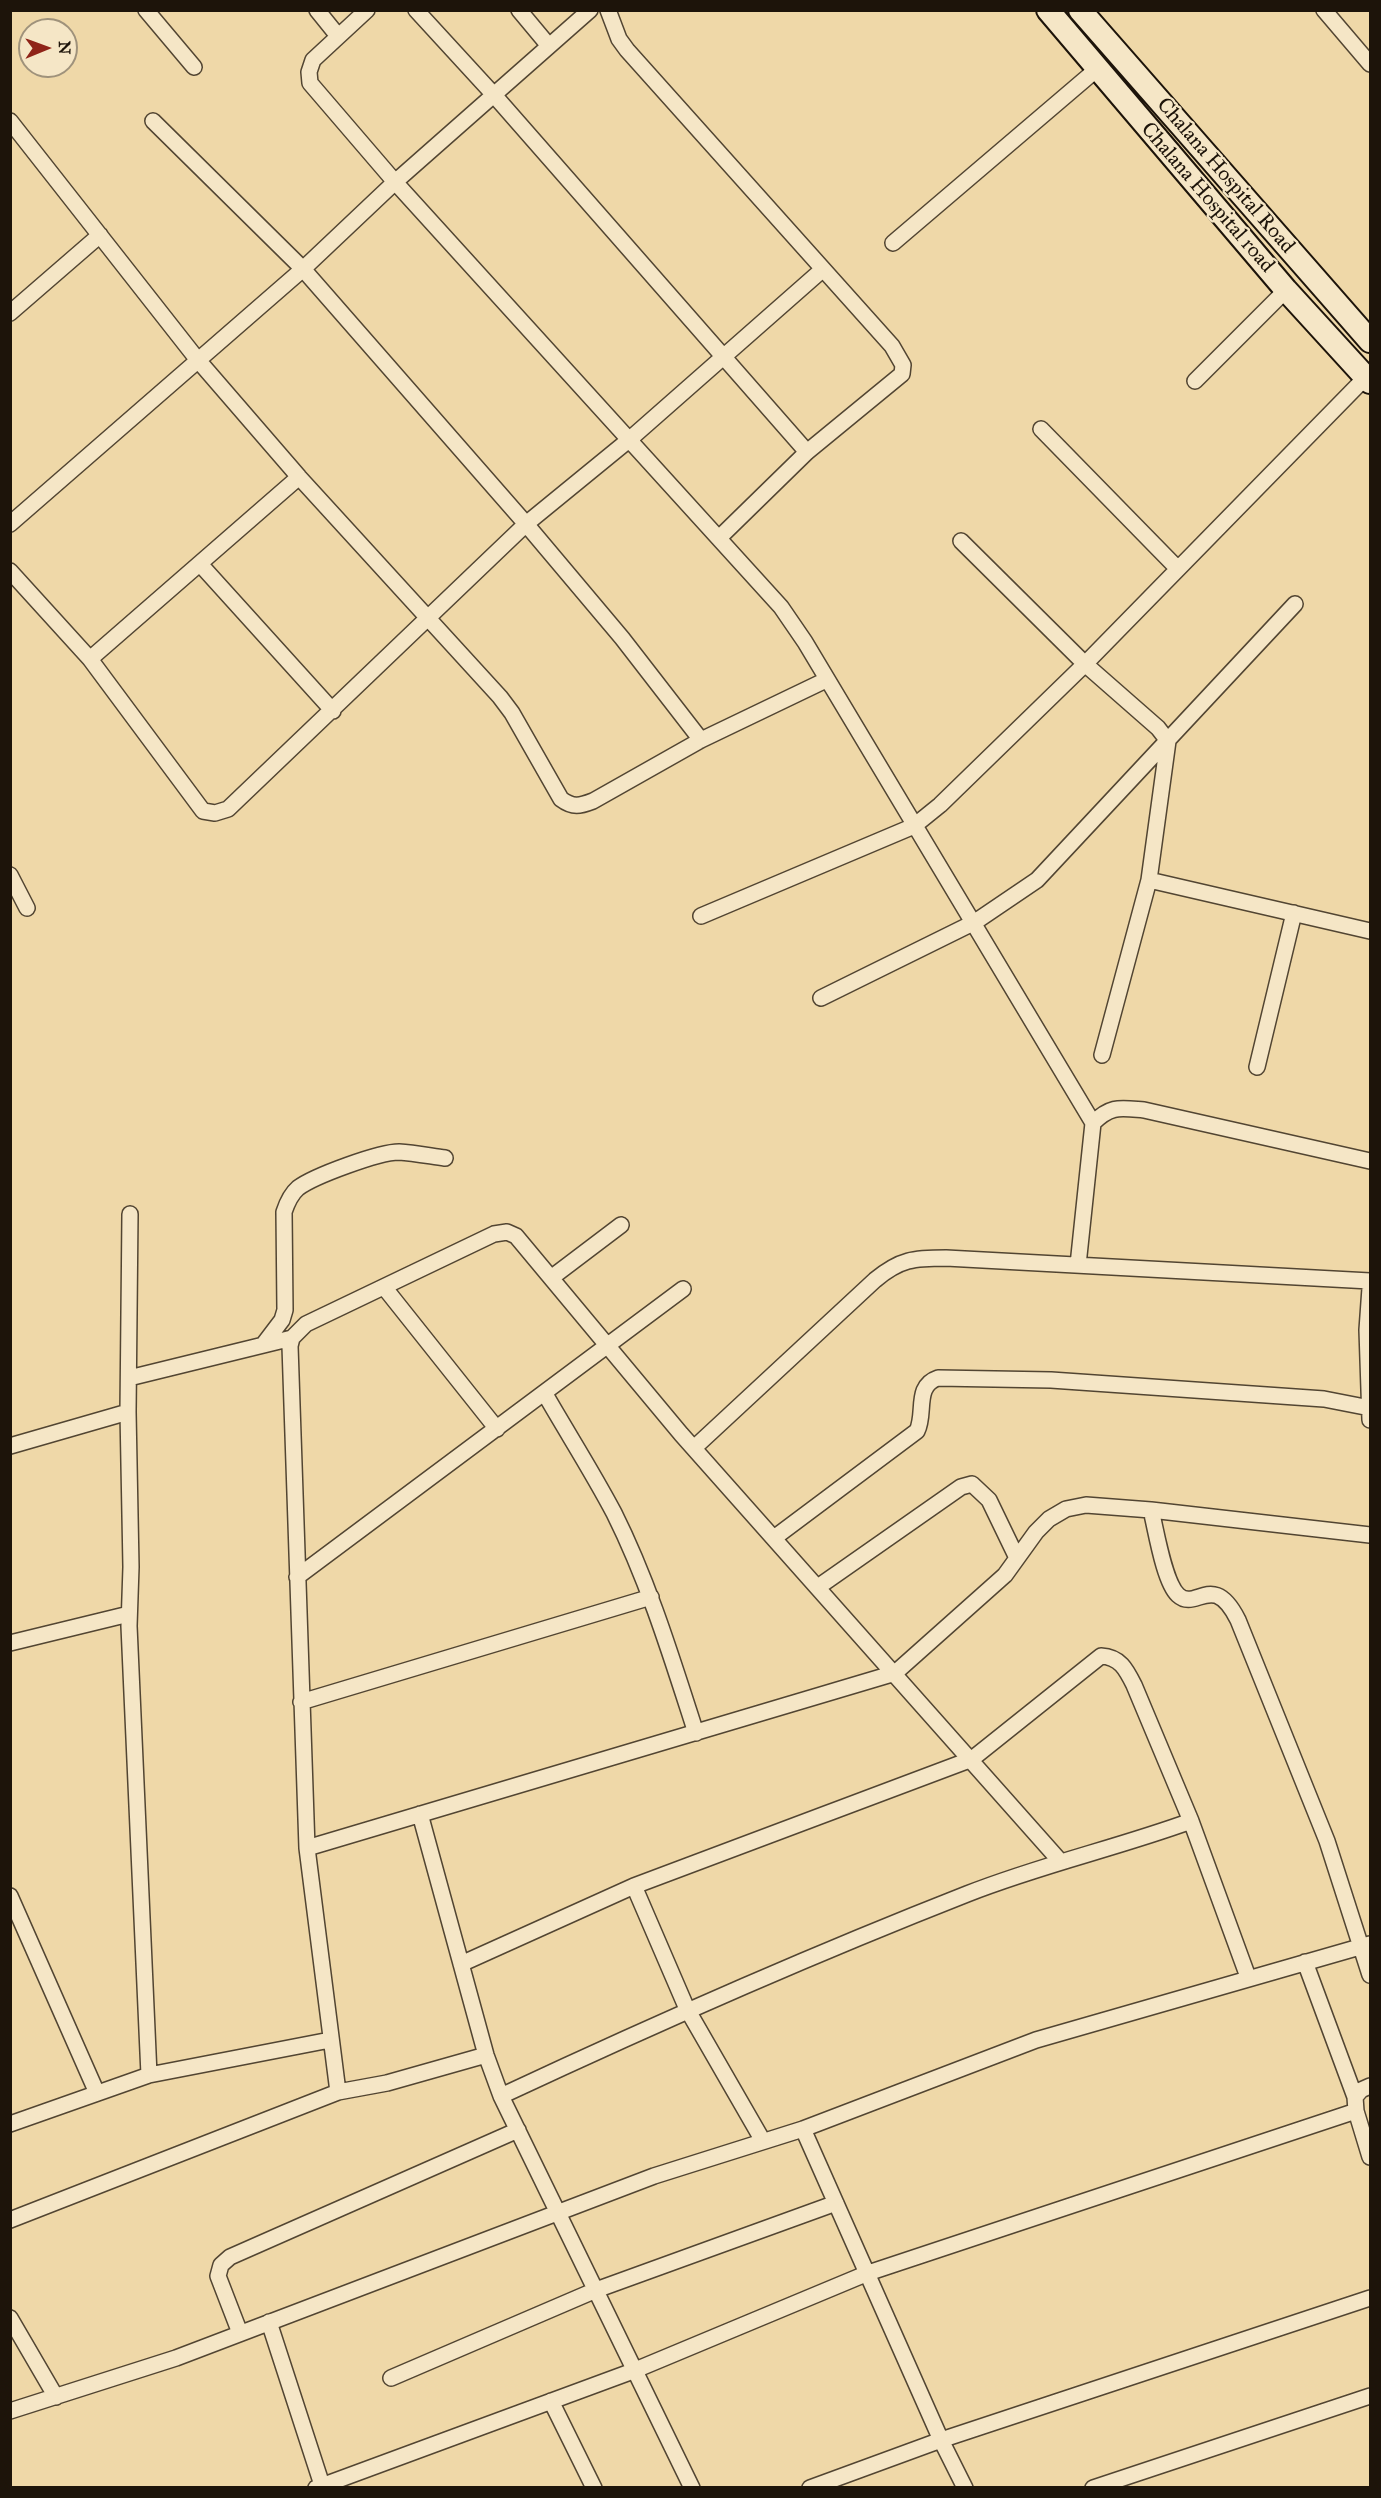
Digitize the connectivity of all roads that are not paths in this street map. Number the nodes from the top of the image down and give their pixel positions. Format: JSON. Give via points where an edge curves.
{"nodes":[{"id":1,"x":146,"y":10,"type":"edge"},
{"id":2,"x":317,"y":10,"type":"edge"},
{"id":3,"x":367,"y":10,"type":"edge"},
{"id":4,"x":416,"y":10,"type":"edge"},
{"id":5,"x":519,"y":10,"type":"edge"},
{"id":6,"x":590,"y":10,"type":"edge"},
{"id":7,"x":608,"y":10,"type":"edge"},
{"id":8,"x":1048,"y":10,"type":"edge"},
{"id":9,"x":1080,"y":10,"type":"edge"},
{"id":10,"x":1324,"y":10,"type":"edge"},
{"id":11,"x":1340,"y":10,"type":"edge"},
{"id":12,"x":1340,"y":29,"type":"junction"},
{"id":13,"x":338,"y":36,"type":"junction"},
{"id":14,"x":549,"y":46,"type":"junction"},
{"id":15,"x":1371,"y":64,"type":"edge"},
{"id":16,"x":194,"y":67,"type":"dead end"},
{"id":17,"x":1097,"y":69,"type":"junction"},
{"id":18,"x":494,"y":95,"type":"junction"},
{"id":19,"x":153,"y":121,"type":"dead end"},
{"id":20,"x":10,"y":122,"type":"edge"},
{"id":21,"x":395,"y":182,"type":"junction"},
{"id":22,"x":100,"y":235,"type":"junction"},
{"id":23,"x":893,"y":243,"type":"dead end"},
{"id":24,"x":303,"y":269,"type":"junction"},
{"id":25,"x":822,"y":270,"type":"junction"},
{"id":26,"x":1286,"y":290,"type":"junction"},
{"id":27,"x":10,"y":313,"type":"edge"},
{"id":28,"x":1371,"y":341,"type":"edge"},
{"id":29,"x":723,"y":356,"type":"junction"},
{"id":30,"x":197,"y":359,"type":"junction"},
{"id":31,"x":1368,"y":380,"type":"edge"},
{"id":32,"x":1195,"y":381,"type":"dead end"},
{"id":33,"x":1041,"y":429,"type":"dead end"},
{"id":34,"x":630,"y":439,"type":"junction"},
{"id":35,"x":807,"y":452,"type":"junction"},
{"id":36,"x":299,"y":477,"type":"junction"},
{"id":37,"x":10,"y":524,"type":"edge"},
{"id":38,"x":526,"y":524,"type":"junction"},
{"id":39,"x":718,"y":538,"type":"junction"},
{"id":40,"x":962,"y":541,"type":"dead end"},
{"id":41,"x":200,"y":564,"type":"junction"},
{"id":42,"x":1178,"y":570,"type":"junction"},
{"id":43,"x":10,"y":571,"type":"edge"},
{"id":44,"x":1295,"y":604,"type":"dead end"},
{"id":45,"x":428,"y":620,"type":"junction"},
{"id":46,"x":90,"y":659,"type":"junction"},
{"id":47,"x":1085,"y":664,"type":"junction"},
{"id":48,"x":826,"y":680,"type":"junction"},
{"id":49,"x":333,"y":711,"type":"junction"},
{"id":50,"x":701,"y":740,"type":"junction"},
{"id":51,"x":1168,"y":741,"type":"junction"},
{"id":52,"x":914,"y":826,"type":"junction"},
{"id":53,"x":10,"y":875,"type":"edge"},
{"id":54,"x":1149,"y":880,"type":"junction"},
{"id":55,"x":27,"y":908,"type":"dead end"},
{"id":56,"x":1294,"y":913,"type":"junction"},
{"id":57,"x":701,"y":916,"type":"dead end"},
{"id":58,"x":975,"y":922,"type":"junction"},
{"id":59,"x":1371,"y":932,"type":"edge"},
{"id":60,"x":821,"y":998,"type":"dead end"},
{"id":61,"x":1102,"y":1055,"type":"dead end"},
{"id":62,"x":1257,"y":1067,"type":"dead end"},
{"id":63,"x":1094,"y":1123,"type":"junction"},
{"id":64,"x":445,"y":1158,"type":"dead end"},
{"id":65,"x":1371,"y":1161,"type":"edge"},
{"id":66,"x":130,"y":1214,"type":"dead end"},
{"id":67,"x":621,"y":1225,"type":"dead end"},
{"id":68,"x":1078,"y":1265,"type":"junction"},
{"id":69,"x":551,"y":1278,"type":"junction"},
{"id":70,"x":1371,"y":1281,"type":"edge"},
{"id":71,"x":384,"y":1287,"type":"junction"},
{"id":72,"x":1371,"y":1288,"type":"edge"},
{"id":73,"x":683,"y":1290,"type":"dead end"},
{"id":74,"x":292,"y":1338,"type":"junction"},
{"id":75,"x":263,"y":1345,"type":"junction"},
{"id":76,"x":608,"y":1348,"type":"junction"},
{"id":77,"x":129,"y":1378,"type":"junction"},
{"id":78,"x":545,"y":1394,"type":"junction"},
{"id":79,"x":1370,"y":1408,"type":"edge"},
{"id":80,"x":129,"y":1412,"type":"junction"},
{"id":81,"x":1371,"y":1420,"type":"edge"},
{"id":82,"x":497,"y":1429,"type":"junction"},
{"id":83,"x":10,"y":1446,"type":"edge"},
{"id":84,"x":694,"y":1448,"type":"junction"},
{"id":85,"x":1151,"y":1510,"type":"junction"},
{"id":86,"x":1371,"y":1535,"type":"edge"},
{"id":87,"x":774,"y":1538,"type":"junction"},
{"id":88,"x":1017,"y":1558,"type":"junction"},
{"id":89,"x":297,"y":1577,"type":"junction"},
{"id":90,"x":818,"y":1587,"type":"junction"},
{"id":91,"x":651,"y":1597,"type":"junction"},
{"id":92,"x":129,"y":1614,"type":"junction"},
{"id":93,"x":10,"y":1643,"type":"edge"},
{"id":94,"x":895,"y":1674,"type":"junction"},
{"id":95,"x":301,"y":1702,"type":"junction"},
{"id":96,"x":696,"y":1733,"type":"junction"},
{"id":97,"x":972,"y":1759,"type":"junction"},
{"id":98,"x":420,"y":1814,"type":"junction"},
{"id":99,"x":1191,"y":1821,"type":"junction"},
{"id":100,"x":307,"y":1848,"type":"junction"},
{"id":101,"x":1060,"y":1861,"type":"junction"},
{"id":102,"x":634,"y":1886,"type":"junction"},
{"id":103,"x":10,"y":1896,"type":"edge"},
{"id":104,"x":1365,"y":1946,"type":"edge"},
{"id":105,"x":1305,"y":1962,"type":"junction"},
{"id":106,"x":460,"y":1964,"type":"junction"},
{"id":107,"x":1371,"y":1976,"type":"edge"},
{"id":108,"x":1248,"y":1977,"type":"junction"},
{"id":109,"x":687,"y":2009,"type":"junction"},
{"id":110,"x":330,"y":2040,"type":"junction"},
{"id":111,"x":486,"y":2055,"type":"junction"},
{"id":112,"x":149,"y":2075,"type":"junction"},
{"id":113,"x":1371,"y":2086,"type":"edge"},
{"id":114,"x":338,"y":2092,"type":"junction"},
{"id":115,"x":97,"y":2093,"type":"junction"},
{"id":116,"x":501,"y":2096,"type":"junction"},
{"id":117,"x":1355,"y":2104,"type":"junction"},
{"id":118,"x":12,"y":2120,"type":"edge"},
{"id":119,"x":803,"y":2129,"type":"junction"},
{"id":120,"x":518,"y":2130,"type":"junction"},
{"id":121,"x":763,"y":2141,"type":"junction"},
{"id":122,"x":1371,"y":2157,"type":"edge"},
{"id":123,"x":837,"y":2203,"type":"junction"},
{"id":124,"x":559,"y":2212,"type":"junction"},
{"id":125,"x":10,"y":2220,"type":"edge"},
{"id":126,"x":868,"y":2273,"type":"junction"},
{"id":127,"x":596,"y":2290,"type":"junction"},
{"id":128,"x":1371,"y":2298,"type":"edge"},
{"id":129,"x":10,"y":2318,"type":"edge"},
{"id":130,"x":269,"y":2322,"type":"junction"},
{"id":131,"x":240,"y":2333,"type":"junction"},
{"id":132,"x":633,"y":2371,"type":"junction"},
{"id":133,"x":391,"y":2378,"type":"dead end"},
{"id":134,"x":1371,"y":2396,"type":"edge"},
{"id":135,"x":56,"y":2397,"type":"junction"},
{"id":136,"x":551,"y":2401,"type":"junction"},
{"id":137,"x":10,"y":2411,"type":"edge"},
{"id":138,"x":941,"y":2440,"type":"junction"},
{"id":139,"x":319,"y":2486,"type":"edge"},
{"id":140,"x":594,"y":2487,"type":"edge"},
{"id":141,"x":692,"y":2487,"type":"edge"},
{"id":142,"x":810,"y":2487,"type":"edge"},
{"id":143,"x":965,"y":2487,"type":"edge"},
{"id":144,"x":1093,"y":2487,"type":"edge"}],
"edges":[{"from":1,"to":16,"type":"street"},
{"from":2,"to":13,"type":"street"},
{"from":3,"to":13,"type":"street"},
{"from":4,"to":18,"type":"street"},
{"from":5,"to":14,"type":"street"},
{"from":6,"to":14,"type":"street"},
{"from":7,"to":25,"type":"street","via":[[627,50]]},
{"from":8,"to":17,"type":"street","name":"Chalana Hospital road"},
{"from":9,"to":28,"type":"street","name":"Chalana Hospital Road"},
{"from":10,"to":12,"type":"street"},
{"from":11,"to":12,"type":"street"},
{"from":12,"to":15,"type":"street"},
{"from":13,"to":21,"type":"street","via":[[313,60],[310,83]]},
{"from":14,"to":18,"type":"street"},
{"from":17,"to":23,"type":"street"},
{"from":17,"to":26,"type":"street","name":"Chalana Hospital road"},
{"from":18,"to":21,"type":"street"},
{"from":18,"to":29,"type":"street"},
{"from":19,"to":24,"type":"street"},
{"from":20,"to":22,"type":"street"},
{"from":21,"to":24,"type":"street"},
{"from":21,"to":34,"type":"street"},
{"from":22,"to":27,"type":"street"},
{"from":22,"to":30,"type":"street"},
{"from":24,"to":30,"type":"street"},
{"from":24,"to":38,"type":"street"},
{"from":25,"to":29,"type":"street"},
{"from":25,"to":35,"type":"street","via":[[892,346],[903,365],[902,374]]},
{"from":26,"to":31,"type":"street","name":"Chalana Hospital road"},
{"from":26,"to":32,"type":"street"},
{"from":29,"to":34,"type":"street"},
{"from":29,"to":35,"type":"street"},
{"from":30,"to":36,"type":"street"},
{"from":30,"to":37,"type":"street"},
{"from":31,"to":42,"type":"street"},
{"from":33,"to":42,"type":"street"},
{"from":34,"to":38,"type":"street"},
{"from":34,"to":39,"type":"street"},
{"from":35,"to":39,"type":"street"},
{"from":36,"to":41,"type":"street"},
{"from":36,"to":45,"type":"street"},
{"from":38,"to":45,"type":"street"},
{"from":38,"to":50,"type":"street"},
{"from":39,"to":48,"type":"street","via":[[781,607]]},
{"from":40,"to":47,"type":"street"},
{"from":41,"to":46,"type":"street"},
{"from":41,"to":49,"type":"street"},
{"from":42,"to":47,"type":"street"},
{"from":43,"to":46,"type":"street"},
{"from":44,"to":51,"type":"street"},
{"from":45,"to":49,"type":"street"},
{"from":45,"to":50,"type":"street","via":[[512,713],[568,805],[579,807],[593,801]]},
{"from":46,"to":49,"type":"street","via":[[203,811],[228,809]]},
{"from":47,"to":51,"type":"street"},
{"from":47,"to":52,"type":"street"},
{"from":48,"to":50,"type":"street"},
{"from":48,"to":52,"type":"street"},
{"from":51,"to":54,"type":"street"},
{"from":51,"to":58,"type":"street","via":[[1036,880]]},
{"from":52,"to":57,"type":"street"},
{"from":52,"to":58,"type":"street"},
{"from":53,"to":55,"type":"street"},
{"from":54,"to":56,"type":"street"},
{"from":54,"to":61,"type":"street"},
{"from":56,"to":59,"type":"street"},
{"from":56,"to":62,"type":"street"},
{"from":58,"to":60,"type":"street"},
{"from":58,"to":63,"type":"street"},
{"from":63,"to":65,"type":"street","via":[[1105,1112],[1117,1108],[1144,1110]]},
{"from":63,"to":68,"type":"street"},
{"from":64,"to":75,"type":"street","via":[[398,1152],[379,1154],[297,1189],[284,1212],[285,1310]]},
{"from":66,"to":77,"type":"street"},
{"from":67,"to":69,"type":"street"},
{"from":68,"to":70,"type":"street"},
{"from":68,"to":84,"type":"street","via":[[946,1257],[914,1258],[893,1265]]},
{"from":69,"to":71,"type":"street","via":[[516,1236],[507,1232],[494,1234]]},
{"from":69,"to":76,"type":"street"},
{"from":71,"to":74,"type":"street","via":[[306,1324]]},
{"from":71,"to":82,"type":"street"},
{"from":72,"to":79,"type":"street","via":[[1367,1330]]},
{"from":73,"to":76,"type":"street"},
{"from":74,"to":75,"type":"street"},
{"from":74,"to":89,"type":"street"},
{"from":75,"to":77,"type":"street"},
{"from":76,"to":78,"type":"street"},
{"from":76,"to":84,"type":"street"},
{"from":77,"to":80,"type":"street"},
{"from":78,"to":82,"type":"street"},
{"from":78,"to":91,"type":"street","via":[[613,1512]]},
{"from":79,"to":81,"type":"street"},
{"from":79,"to":87,"type":"street","via":[[1324,1400],[1098,1383],[938,1378],[930,1380],[924,1388],[923,1420],[917,1431]]},
{"from":80,"to":83,"type":"street"},
{"from":80,"to":92,"type":"street"},
{"from":82,"to":89,"type":"street"},
{"from":84,"to":87,"type":"street"},
{"from":85,"to":86,"type":"street"},
{"from":85,"to":88,"type":"street","via":[[1086,1505],[1066,1509],[1036,1532]]},
{"from":85,"to":104,"type":"street","via":[[1171,1585],[1179,1596],[1190,1600],[1206,1594],[1219,1595],[1230,1603],[1327,1841]]},
{"from":87,"to":90,"type":"street"},
{"from":88,"to":90,"type":"street","via":[[989,1500],[972,1484],[961,1487]]},
{"from":88,"to":94,"type":"street","via":[[1005,1575]]},
{"from":89,"to":95,"type":"street"},
{"from":90,"to":94,"type":"street"},
{"from":91,"to":95,"type":"street"},
{"from":91,"to":96,"type":"street"},
{"from":92,"to":93,"type":"street"},
{"from":92,"to":112,"type":"street"},
{"from":94,"to":96,"type":"street"},
{"from":94,"to":97,"type":"street"},
{"from":95,"to":100,"type":"street"},
{"from":96,"to":98,"type":"street"},
{"from":97,"to":99,"type":"street","via":[[1091,1662],[1101,1656],[1112,1657],[1124,1666],[1134,1685]]},
{"from":97,"to":101,"type":"street"},
{"from":97,"to":102,"type":"street"},
{"from":98,"to":100,"type":"street"},
{"from":98,"to":106,"type":"street"},
{"from":99,"to":101,"type":"street"},
{"from":99,"to":108,"type":"street"},
{"from":100,"to":110,"type":"street"},
{"from":101,"to":109,"type":"street","via":[[968,1894]]},
{"from":102,"to":106,"type":"street"},
{"from":102,"to":109,"type":"street"},
{"from":103,"to":115,"type":"street"},
{"from":104,"to":105,"type":"street"},
{"from":104,"to":107,"type":"street"},
{"from":105,"to":108,"type":"street"},
{"from":105,"to":117,"type":"street"},
{"from":106,"to":111,"type":"street"},
{"from":108,"to":119,"type":"street","via":[[1036,2040]]},
{"from":109,"to":116,"type":"street"},
{"from":109,"to":121,"type":"street"},
{"from":110,"to":112,"type":"street"},
{"from":110,"to":114,"type":"street"},
{"from":111,"to":114,"type":"street","via":[[387,2084]]},
{"from":111,"to":116,"type":"street"},
{"from":112,"to":115,"type":"street"},
{"from":113,"to":117,"type":"street","via":[[1361,2090]]},
{"from":114,"to":125,"type":"street"},
{"from":115,"to":118,"type":"street"},
{"from":116,"to":120,"type":"street"},
{"from":117,"to":122,"type":"street"},
{"from":117,"to":126,"type":"street"},
{"from":119,"to":121,"type":"street"},
{"from":119,"to":123,"type":"street"},
{"from":120,"to":124,"type":"street"},
{"from":120,"to":131,"type":"street","via":[[230,2257],[220,2265],[218,2276]]},
{"from":121,"to":124,"type":"street"},
{"from":123,"to":126,"type":"street"},
{"from":123,"to":127,"type":"street"},
{"from":124,"to":127,"type":"street"},
{"from":124,"to":130,"type":"street"},
{"from":126,"to":132,"type":"street"},
{"from":126,"to":138,"type":"street"},
{"from":127,"to":132,"type":"street"},
{"from":127,"to":133,"type":"street"},
{"from":128,"to":138,"type":"street"},
{"from":129,"to":135,"type":"street"},
{"from":130,"to":131,"type":"street"},
{"from":130,"to":139,"type":"street"},
{"from":131,"to":135,"type":"street"},
{"from":132,"to":136,"type":"street"},
{"from":132,"to":141,"type":"street"},
{"from":134,"to":144,"type":"street"},
{"from":135,"to":137,"type":"street"},
{"from":136,"to":139,"type":"street"},
{"from":136,"to":140,"type":"street"},
{"from":138,"to":142,"type":"street"},
{"from":138,"to":143,"type":"street"}]}
